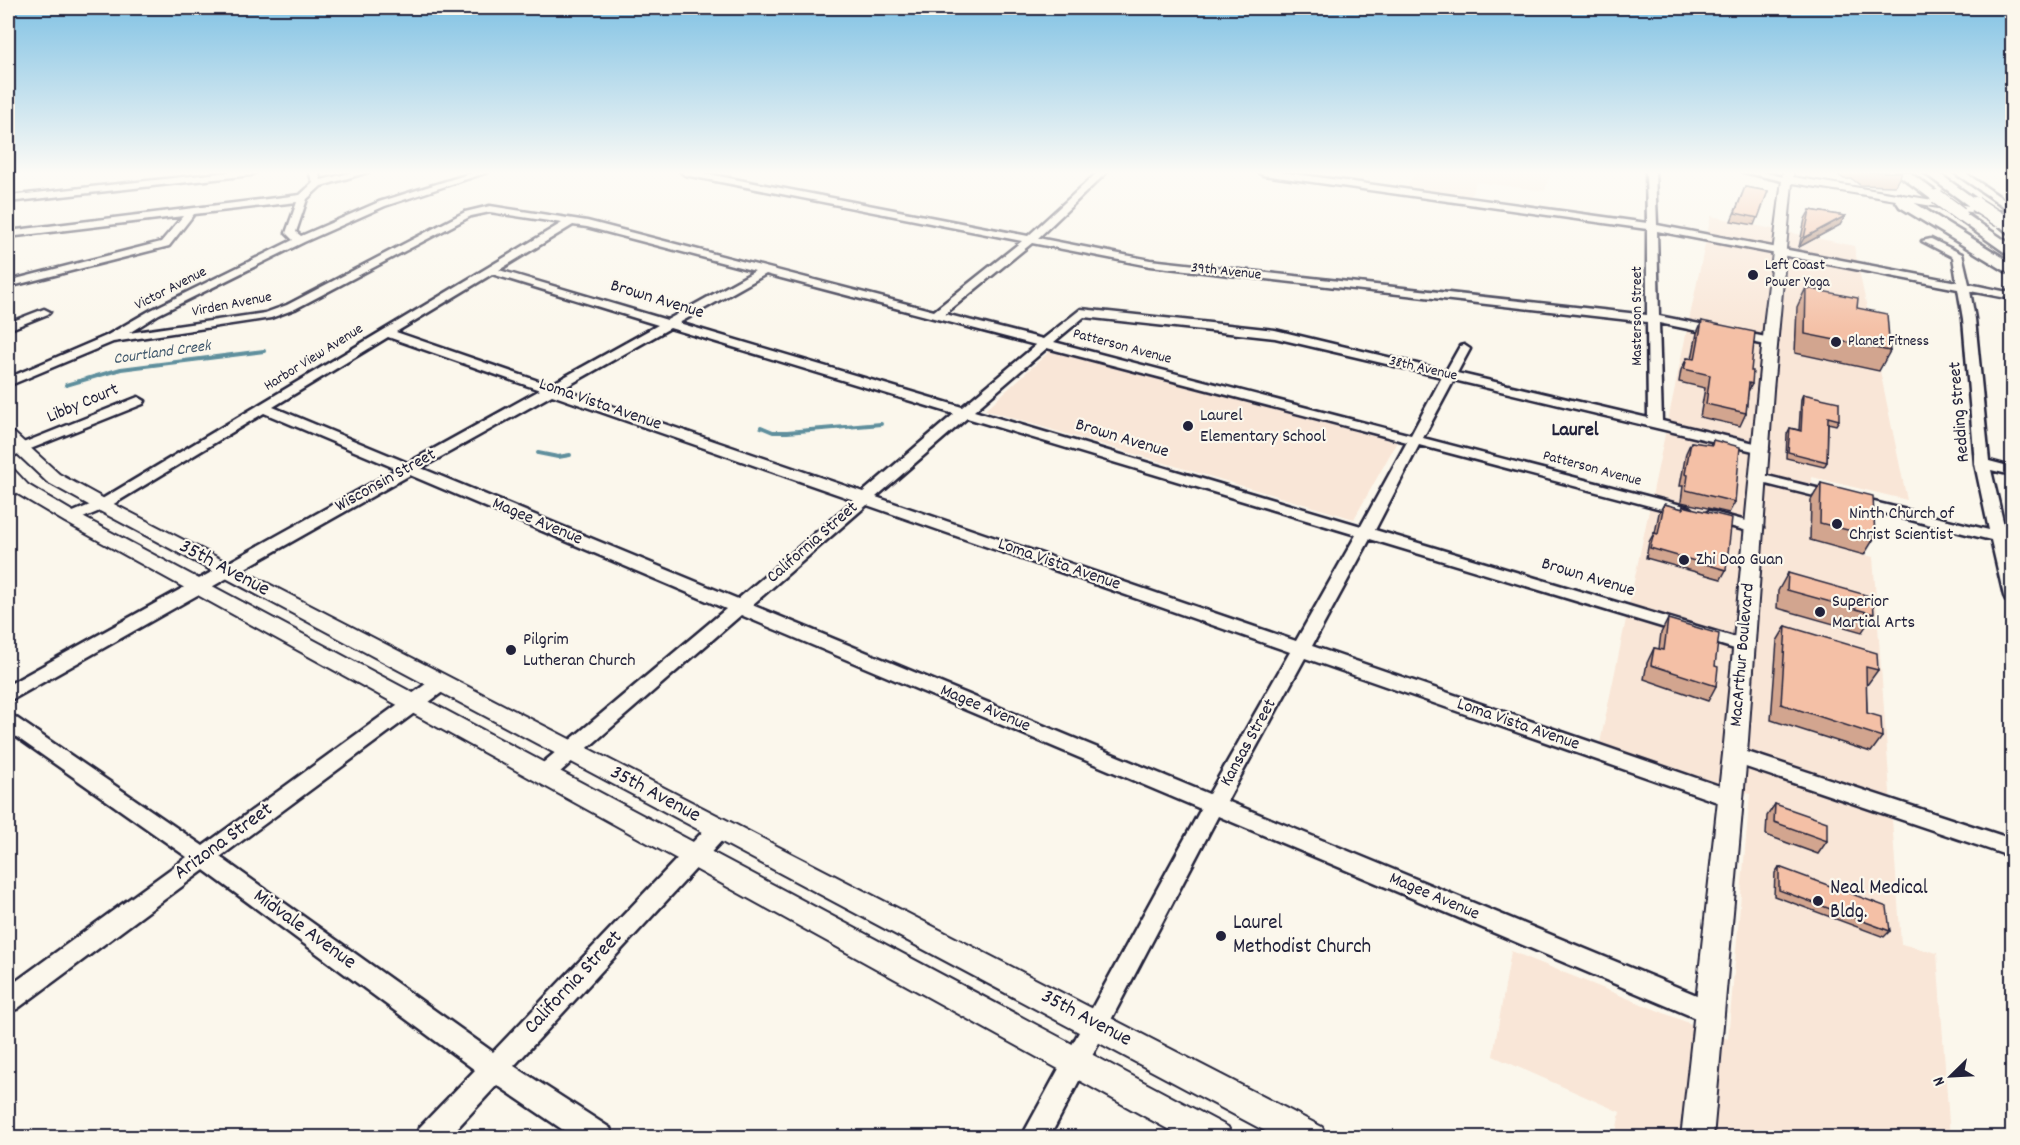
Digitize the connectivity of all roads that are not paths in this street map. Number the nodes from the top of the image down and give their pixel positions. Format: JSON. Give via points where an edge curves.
{"nodes":[{"id":1,"x":79,"y":225,"type":"edge"},
{"id":2,"x":180,"y":225,"type":"edge"},
{"id":3,"x":294,"y":225,"type":"edge"},
{"id":4,"x":333,"y":225,"type":"edge"},
{"id":5,"x":449,"y":225,"type":"edge"},
{"id":6,"x":564,"y":225,"type":"edge"},
{"id":7,"x":589,"y":225,"type":"edge"},
{"id":8,"x":955,"y":225,"type":"edge"},
{"id":9,"x":1045,"y":225,"type":"edge"},
{"id":10,"x":1642,"y":225,"type":"edge"},
{"id":11,"x":1782,"y":225,"type":"edge"},
{"id":12,"x":1941,"y":225,"type":"edge"},
{"id":13,"x":1977,"y":225,"type":"edge"},
{"id":14,"x":1653,"y":227,"type":"junction"},
{"id":15,"x":8,"y":234,"type":"edge"},
{"id":16,"x":300,"y":240,"type":"junction"},
{"id":17,"x":1029,"y":240,"type":"junction"},
{"id":18,"x":1928,"y":242,"type":"dead end"},
{"id":19,"x":2013,"y":250,"type":"edge"},
{"id":20,"x":1779,"y":252,"type":"junction"},
{"id":21,"x":2013,"y":269,"type":"edge"},
{"id":22,"x":489,"y":270,"type":"junction"},
{"id":23,"x":765,"y":270,"type":"junction"},
{"id":24,"x":8,"y":284,"type":"edge"},
{"id":25,"x":1963,"y":287,"type":"junction"},
{"id":26,"x":2013,"y":296,"type":"edge"},
{"id":27,"x":44,"y":312,"type":"dead end"},
{"id":28,"x":1081,"y":313,"type":"joint"},
{"id":29,"x":936,"y":315,"type":"junction"},
{"id":30,"x":1655,"y":319,"type":"junction"},
{"id":31,"x":668,"y":324,"type":"junction"},
{"id":32,"x":8,"y":327,"type":"edge"},
{"id":33,"x":387,"y":333,"type":"junction"},
{"id":34,"x":110,"y":339,"type":"junction"},
{"id":35,"x":1771,"y":342,"type":"junction"},
{"id":36,"x":1045,"y":344,"type":"junction"},
{"id":37,"x":1464,"y":349,"type":"dead end"},
{"id":38,"x":1451,"y":376,"type":"junction"},
{"id":39,"x":8,"y":382,"type":"edge"},
{"id":40,"x":552,"y":388,"type":"junction"},
{"id":41,"x":138,"y":401,"type":"dead end"},
{"id":42,"x":263,"y":408,"type":"junction"},
{"id":43,"x":964,"y":412,"type":"junction"},
{"id":44,"x":1655,"y":424,"type":"junction"},
{"id":45,"x":8,"y":437,"type":"edge"},
{"id":46,"x":1416,"y":440,"type":"junction"},
{"id":47,"x":1762,"y":449,"type":"junction"},
{"id":48,"x":15,"y":451,"type":"edge"},
{"id":49,"x":1982,"y":464,"type":"junction"},
{"id":50,"x":409,"y":468,"type":"junction"},
{"id":51,"x":2013,"y":471,"type":"edge"},
{"id":52,"x":8,"y":474,"type":"edge"},
{"id":53,"x":1760,"y":478,"type":"junction"},
{"id":54,"x":866,"y":497,"type":"junction"},
{"id":55,"x":102,"y":505,"type":"junction"},
{"id":56,"x":71,"y":518,"type":"junction"},
{"id":57,"x":1755,"y":528,"type":"junction"},
{"id":58,"x":1366,"y":532,"type":"junction"},
{"id":59,"x":2006,"y":538,"type":"edge"},
{"id":60,"x":225,"y":570,"type":"junction"},
{"id":61,"x":197,"y":585,"type":"junction"},
{"id":62,"x":2013,"y":596,"type":"edge"},
{"id":63,"x":740,"y":608,"type":"junction"},
{"id":64,"x":1744,"y":646,"type":"junction"},
{"id":65,"x":1300,"y":649,"type":"junction"},
{"id":66,"x":441,"y":683,"type":"junction"},
{"id":67,"x":8,"y":693,"type":"edge"},
{"id":68,"x":414,"y":703,"type":"junction"},
{"id":69,"x":8,"y":722,"type":"edge"},
{"id":70,"x":571,"y":751,"type":"junction"},
{"id":71,"x":1735,"y":756,"type":"junction"},
{"id":72,"x":545,"y":772,"type":"junction"},
{"id":73,"x":1730,"y":798,"type":"junction"},
{"id":74,"x":1215,"y":806,"type":"junction"},
{"id":75,"x":719,"y":829,"type":"junction"},
{"id":76,"x":2013,"y":848,"type":"edge"},
{"id":77,"x":695,"y":854,"type":"junction"},
{"id":78,"x":203,"y":857,"type":"junction"},
{"id":79,"x":8,"y":1001,"type":"edge"},
{"id":80,"x":1707,"y":1011,"type":"junction"},
{"id":81,"x":1095,"y":1023,"type":"junction"},
{"id":82,"x":1075,"y":1061,"type":"junction"},
{"id":83,"x":494,"y":1068,"type":"junction"},
{"id":84,"x":429,"y":1137,"type":"edge"},
{"id":85,"x":600,"y":1137,"type":"edge"},
{"id":86,"x":1034,"y":1137,"type":"edge"},
{"id":87,"x":1217,"y":1137,"type":"edge"},
{"id":88,"x":1311,"y":1137,"type":"edge"},
{"id":89,"x":1697,"y":1137,"type":"edge"}],
"edges":[{"from":1,"to":15,"type":"street"},
{"from":2,"to":24,"type":"street","via":[[165,244]]},
{"from":3,"to":16,"type":"street","via":[[291,234]]},
{"from":4,"to":16,"type":"street","name":"Victor Avenue"},
{"from":5,"to":34,"type":"street","name":"Virden Avenue","via":[[291,307],[243,320]]},
{"from":6,"to":22,"type":"street","name":"Harbor View Avenue"},
{"from":7,"to":23,"type":"street","name":"Patterson Avenue"},
{"from":8,"to":17,"type":"street","name":"39th Avenue"},
{"from":9,"to":17,"type":"street"},
{"from":10,"to":14,"type":"street"},
{"from":11,"to":20,"type":"main road","name":"MacArthur Boulevard"},
{"from":12,"to":21,"type":"highway"},
{"from":13,"to":19,"type":"highway","bridge":true},
{"from":14,"to":20,"type":"street"},
{"from":14,"to":30,"type":"street","name":"Masterson Street"},
{"from":16,"to":34,"type":"street","name":"Victor Avenue","via":[[154,312]]},
{"from":17,"to":29,"type":"street"},
{"from":17,"to":30,"type":"street","name":"39th Avenue","via":[[1150,264]]},
{"from":18,"to":25,"type":"street","name":"Redding Street","via":[[1958,256]]},
{"from":20,"to":25,"type":"street"},
{"from":20,"to":35,"type":"main road","name":"MacArthur Boulevard"},
{"from":22,"to":31,"type":"street","name":"Brown Avenue"},
{"from":22,"to":33,"type":"street","name":"Harbor View Avenue"},
{"from":23,"to":29,"type":"street","name":"Patterson Avenue"},
{"from":23,"to":31,"type":"street","name":"Wisconsin Street"},
{"from":25,"to":26,"type":"street"},
{"from":25,"to":49,"type":"street","name":"Redding Street"},
{"from":27,"to":32,"type":"street"},
{"from":28,"to":36,"type":"street","name":"California Street"},
{"from":28,"to":38,"type":"street","name":"38th Avenue","via":[[1275,334]]},
{"from":29,"to":36,"type":"street","name":"Patterson Avenue"},
{"from":30,"to":35,"type":"street","name":"39th Avenue"},
{"from":30,"to":44,"type":"street","name":"Masterson Street"},
{"from":31,"to":40,"type":"street","name":"Wisconsin Street"},
{"from":31,"to":43,"type":"street","name":"Brown Avenue"},
{"from":33,"to":40,"type":"street","name":"Loma Vista Avenue"},
{"from":33,"to":42,"type":"street","name":"Harbor View Avenue"},
{"from":34,"to":39,"type":"street","name":"Victor Avenue"},
{"from":35,"to":47,"type":"main road","name":"MacArthur Boulevard"},
{"from":36,"to":43,"type":"street","name":"California Street"},
{"from":36,"to":46,"type":"street","name":"Patterson Avenue"},
{"from":37,"to":38,"type":"street","name":"Kansas Street"},
{"from":38,"to":44,"type":"street","name":"38th Avenue"},
{"from":38,"to":46,"type":"street","name":"Kansas Street"},
{"from":40,"to":50,"type":"street","name":"Wisconsin Street"},
{"from":40,"to":54,"type":"street","name":"Loma Vista Avenue"},
{"from":41,"to":48,"type":"street","name":"Libby Court"},
{"from":42,"to":50,"type":"street","name":"Magee Avenue"},
{"from":42,"to":55,"type":"street","name":"Harbor View Avenue"},
{"from":43,"to":54,"type":"street","name":"California Street"},
{"from":43,"to":58,"type":"street","name":"Brown Avenue"},
{"from":44,"to":47,"type":"street","name":"38th Avenue"},
{"from":45,"to":48,"type":"main road","name":"35th Avenue"},
{"from":46,"to":57,"type":"street","name":"Patterson Avenue"},
{"from":46,"to":58,"type":"street","name":"Kansas Street"},
{"from":47,"to":53,"type":"main road","name":"MacArthur Boulevard"},
{"from":48,"to":55,"type":"main road","name":"35th Avenue"},
{"from":49,"to":51,"type":"street"},
{"from":49,"to":59,"type":"street","name":"Redding Street"},
{"from":50,"to":60,"type":"street","name":"Wisconsin Street"},
{"from":50,"to":63,"type":"street","name":"Magee Avenue"},
{"from":52,"to":56,"type":"main road","name":"35th Avenue","via":[[22,489]]},
{"from":53,"to":57,"type":"main road","name":"MacArthur Boulevard"},
{"from":53,"to":59,"type":"street"},
{"from":54,"to":63,"type":"street","name":"California Street"},
{"from":54,"to":65,"type":"street","name":"Loma Vista Avenue"},
{"from":55,"to":56,"type":"street","name":"Harbor View Avenue"},
{"from":55,"to":60,"type":"main road","name":"35th Avenue"},
{"from":56,"to":61,"type":"main road","name":"35th Avenue"},
{"from":57,"to":64,"type":"main road","name":"MacArthur Boulevard"},
{"from":58,"to":64,"type":"street","name":"Brown Avenue"},
{"from":58,"to":65,"type":"street","name":"Kansas Street"},
{"from":59,"to":62,"type":"street","name":"Redding Street"},
{"from":60,"to":61,"type":"street","name":"Wisconsin Street"},
{"from":60,"to":66,"type":"main road","name":"35th Avenue"},
{"from":61,"to":67,"type":"street","name":"Wisconsin Street"},
{"from":61,"to":68,"type":"main road","name":"35th Avenue"},
{"from":63,"to":70,"type":"street","name":"California Street"},
{"from":63,"to":74,"type":"street","name":"Magee Avenue"},
{"from":64,"to":71,"type":"main road","name":"MacArthur Boulevard"},
{"from":65,"to":73,"type":"street","name":"Loma Vista Avenue"},
{"from":65,"to":74,"type":"street","name":"Kansas Street"},
{"from":66,"to":68,"type":"street","name":"Arizona Street"},
{"from":66,"to":70,"type":"main road","name":"35th Avenue"},
{"from":68,"to":72,"type":"main road","name":"35th Avenue"},
{"from":68,"to":78,"type":"street","name":"Arizona Street"},
{"from":69,"to":78,"type":"street","name":"Midvale Avenue"},
{"from":70,"to":72,"type":"street","name":"California Street"},
{"from":70,"to":75,"type":"main road","name":"35th Avenue"},
{"from":71,"to":73,"type":"main road","name":"MacArthur Boulevard"},
{"from":71,"to":76,"type":"street"},
{"from":72,"to":77,"type":"main road","name":"35th Avenue"},
{"from":73,"to":80,"type":"main road","name":"MacArthur Boulevard"},
{"from":74,"to":80,"type":"street","name":"Magee Avenue"},
{"from":74,"to":81,"type":"street","name":"Kansas Street"},
{"from":75,"to":77,"type":"street","name":"California Street"},
{"from":75,"to":81,"type":"main road","name":"35th Avenue"},
{"from":77,"to":82,"type":"main road","name":"35th Avenue"},
{"from":77,"to":83,"type":"street","name":"California Street"},
{"from":78,"to":79,"type":"street","name":"Arizona Street"},
{"from":78,"to":83,"type":"street","name":"Midvale Avenue"},
{"from":80,"to":89,"type":"main road","name":"MacArthur Boulevard"},
{"from":81,"to":82,"type":"street","name":"Kansas Street"},
{"from":81,"to":88,"type":"main road","name":"35th Avenue"},
{"from":82,"to":86,"type":"street","name":"Kansas Street"},
{"from":82,"to":87,"type":"main road","name":"35th Avenue"},
{"from":83,"to":84,"type":"street","name":"California Street"},
{"from":83,"to":85,"type":"street","name":"Midvale Avenue"}]}
